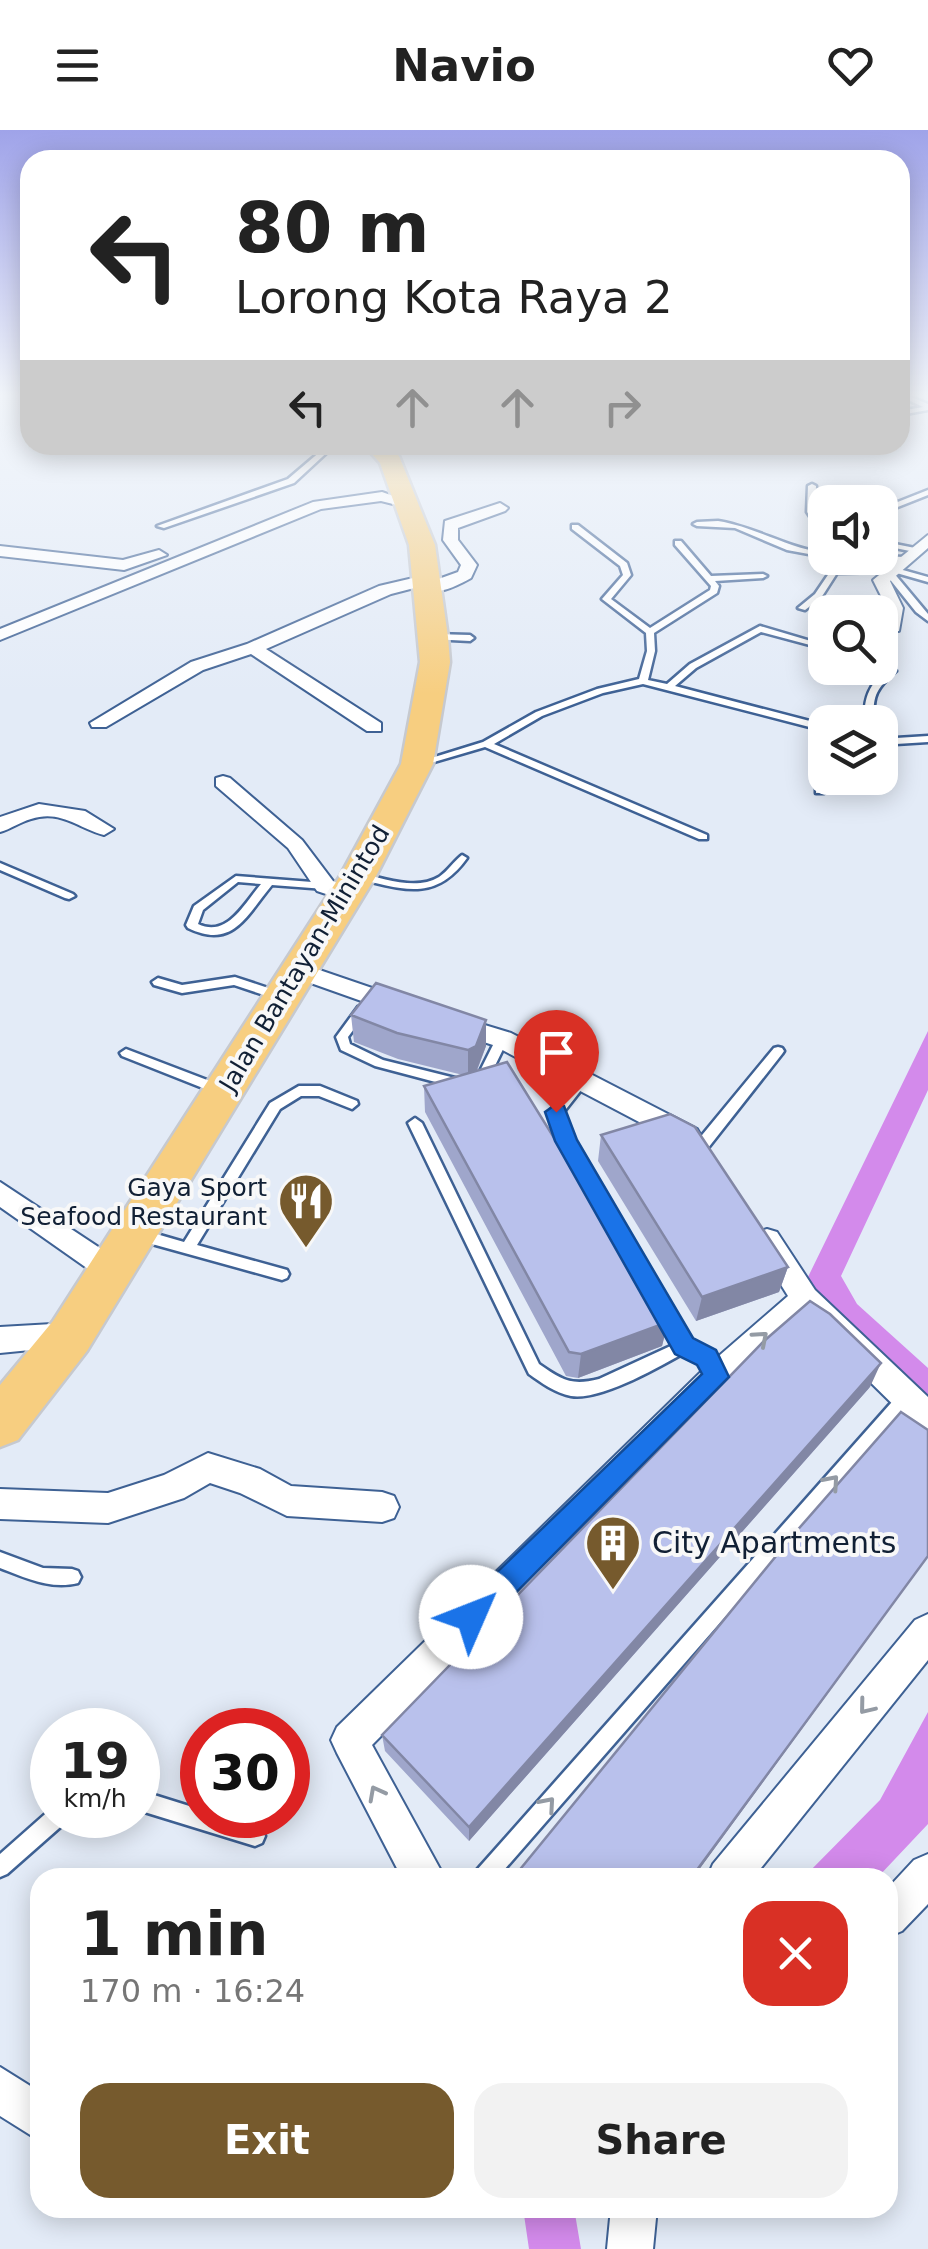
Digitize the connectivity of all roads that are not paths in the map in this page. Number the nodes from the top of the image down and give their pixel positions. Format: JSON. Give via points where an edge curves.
{"nodes":[{"id":1,"x":248,"y":496,"type":"edge"},
{"id":2,"x":320,"y":496,"type":"edge"},
{"id":3,"x":406,"y":496,"type":"edge"},
{"id":4,"x":409,"y":504,"type":"junction"},
{"id":5,"x":500,"y":508,"type":"dead end"},
{"id":6,"x":696,"y":524,"type":"dead end"},
{"id":7,"x":160,"y":526,"type":"dead end"},
{"id":8,"x":575,"y":528,"type":"dead end"},
{"id":9,"x":678,"y":543,"type":"dead end"},
{"id":10,"x":0,"y":552,"type":"edge"},
{"id":11,"x":808,"y":553,"type":"edge"},
{"id":12,"x":906,"y":557,"type":"edge"},
{"id":13,"x":764,"y":576,"type":"dead end"},
{"id":14,"x":710,"y":579,"type":"junction"},
{"id":15,"x":928,"y":580,"type":"edge"},
{"id":16,"x":426,"y":583,"type":"junction"},
{"id":17,"x":888,"y":595,"type":"edge"},
{"id":18,"x":802,"y":608,"type":"dead end"},
{"id":19,"x":928,"y":618,"type":"edge"},
{"id":20,"x":650,"y":632,"type":"junction"},
{"id":21,"x":0,"y":636,"type":"edge"},
{"id":22,"x":434,"y":637,"type":"junction"},
{"id":23,"x":470,"y":638,"type":"dead end"},
{"id":24,"x":808,"y":641,"type":"edge"},
{"id":25,"x":253,"y":648,"type":"junction"},
{"id":26,"x":643,"y":681,"type":"junction"},
{"id":27,"x":670,"y":686,"type":"junction"},
{"id":28,"x":808,"y":723,"type":"edge"},
{"id":29,"x":99,"y":724,"type":"dead end"},
{"id":30,"x":374,"y":728,"type":"dead end"},
{"id":31,"x":928,"y":739,"type":"edge"},
{"id":32,"x":898,"y":741,"type":"edge"},
{"id":33,"x":486,"y":744,"type":"junction"},
{"id":34,"x":417,"y":764,"type":"junction"},
{"id":35,"x":223,"y":782,"type":"dead end"},
{"id":36,"x":0,"y":826,"type":"edge"},
{"id":37,"x":104,"y":829,"type":"dead end"},
{"id":38,"x":703,"y":838,"type":"dead end"},
{"id":39,"x":462,"y":858,"type":"dead end"},
{"id":40,"x":0,"y":866,"type":"edge"},
{"id":41,"x":270,"y":881,"type":"junction"},
{"id":42,"x":344,"y":886,"type":"junction"},
{"id":43,"x":69,"y":896,"type":"dead end"},
{"id":44,"x":158,"y":982,"type":"dead end"},
{"id":45,"x":291,"y":984,"type":"junction"},
{"id":46,"x":372,"y":998,"type":"junction"},
{"id":47,"x":502,"y":1039,"type":"junction"},
{"id":48,"x":778,"y":1051,"type":"dead end"},
{"id":49,"x":126,"y":1053,"type":"dead end"},
{"id":50,"x":583,"y":1080,"type":"junction"},
{"id":51,"x":224,"y":1091,"type":"junction"},
{"id":52,"x":352,"y":1104,"type":"dead end"},
{"id":53,"x":415,"y":1123,"type":"dead end"},
{"id":54,"x":703,"y":1144,"type":"junction"},
{"id":55,"x":724,"y":1175,"type":"edge"},
{"id":56,"x":0,"y":1193,"type":"edge"},
{"id":57,"x":754,"y":1222,"type":"edge"},
{"id":58,"x":134,"y":1234,"type":"junction"},
{"id":59,"x":189,"y":1246,"type":"junction"},
{"id":60,"x":112,"y":1270,"type":"junction"},
{"id":61,"x":282,"y":1274,"type":"dead end"},
{"id":62,"x":806,"y":1300,"type":"junction"},
{"id":63,"x":70,"y":1336,"type":"junction"},
{"id":64,"x":0,"y":1340,"type":"edge"},
{"id":65,"x":684,"y":1346,"type":"junction"},
{"id":66,"x":716,"y":1377,"type":"junction"},
{"id":67,"x":916,"y":1409,"type":"edge"},
{"id":68,"x":0,"y":1424,"type":"edge"},
{"id":69,"x":0,"y":1504,"type":"edge"},
{"id":70,"x":382,"y":1507,"type":"dead end"},
{"id":71,"x":0,"y":1560,"type":"edge"},
{"id":72,"x":72,"y":1577,"type":"dead end"},
{"id":73,"x":928,"y":1632,"type":"edge"},
{"id":74,"x":33,"y":1838,"type":"edge"},
{"id":75,"x":0,"y":1868,"type":"edge"},
{"id":76,"x":419,"y":1868,"type":"edge"},
{"id":77,"x":492,"y":1868,"type":"edge"},
{"id":78,"x":735,"y":1868,"type":"edge"},
{"id":79,"x":928,"y":1874,"type":"edge"},
{"id":80,"x":898,"y":1906,"type":"edge"},
{"id":81,"x":0,"y":2089,"type":"edge"},
{"id":82,"x":30,"y":2112,"type":"edge"},
{"id":83,"x":633,"y":2218,"type":"edge"},
{"id":84,"x":630,"y":2249,"type":"edge"}],
"edges":[{"from":1,"to":7,"type":"lane"},
{"from":2,"to":10,"type":"street","via":[[124,565]]},
{"from":3,"to":4,"type":"main road","name":"Jalan Bantayan-Minintod"},
{"from":4,"to":16,"type":"main road","name":"Jalan Bantayan-Minintod"},
{"from":4,"to":21,"type":"street","via":[[382,496],[318,505]]},
{"from":5,"to":16,"type":"street","via":[[453,521],[449,537],[469,565],[466,575],[448,584]]},
{"from":6,"to":11,"type":"lane","via":[[729,522]]},
{"from":8,"to":20,"type":"lane","via":[[624,565],[627,576],[606,599]]},
{"from":9,"to":14,"type":"lane"},
{"from":12,"to":15,"type":"lane"},
{"from":12,"to":17,"type":"street","via":[[881,580]]},
{"from":12,"to":18,"type":"lane","via":[[836,571]]},
{"from":12,"to":19,"type":"lane","via":[[909,592]]},
{"from":13,"to":14,"type":"lane"},
{"from":14,"to":20,"type":"lane","via":[[714,591]]},
{"from":16,"to":22,"type":"main road","name":"Jalan Bantayan-Minintod"},
{"from":16,"to":25,"type":"street","via":[[385,590]]},
{"from":20,"to":26,"type":"lane"},
{"from":22,"to":23,"type":"lane"},
{"from":22,"to":34,"type":"main road","name":"Jalan Bantayan-Minintod"},
{"from":24,"to":27,"type":"lane","via":[[760,629]]},
{"from":25,"to":29,"type":"street","via":[[196,666]]},
{"from":25,"to":30,"type":"street"},
{"from":26,"to":27,"type":"lane"},
{"from":26,"to":33,"type":"lane","via":[[538,714]]},
{"from":27,"to":28,"type":"lane"},
{"from":31,"to":32,"type":"lane"},
{"from":33,"to":34,"type":"lane"},
{"from":33,"to":38,"type":"lane"},
{"from":34,"to":42,"type":"main road","name":"Jalan Bantayan-Minintod"},
{"from":35,"to":42,"type":"street"},
{"from":36,"to":37,"type":"street","via":[[37,808],[72,813]]},
{"from":39,"to":42,"type":"lane","via":[[449,878],[434,884]]},
{"from":40,"to":43,"type":"lane"},
{"from":41,"to":41,"type":"lane","via":[[229,930],[208,933],[192,925],[198,908],[236,879]]},
{"from":41,"to":42,"type":"lane"},
{"from":42,"to":45,"type":"main road","name":"Jalan Bantayan-Minintod"},
{"from":44,"to":45,"type":"lane","via":[[182,989],[235,981]]},
{"from":45,"to":46,"type":"street"},
{"from":45,"to":51,"type":"main road","name":"Jalan Bantayan-Minintod"},
{"from":46,"to":47,"type":"street"},
{"from":46,"to":47,"type":"lane","via":[[342,1037],[344,1048],[379,1063],[469,1085],[484,1078]]},
{"from":47,"to":50,"type":"street"},
{"from":48,"to":54,"type":"lane"},
{"from":49,"to":51,"type":"lane"},
{"from":50,"to":54,"type":"street"},
{"from":50,"to":65,"type":"lane","via":[[556,1112],[566,1141]]},
{"from":51,"to":58,"type":"main road","name":"Jalan Bantayan-Minintod"},
{"from":52,"to":59,"type":"lane","via":[[320,1090],[299,1091],[276,1106]]},
{"from":53,"to":65,"type":"lane","via":[[534,1369],[580,1391]]},
{"from":54,"to":55,"type":"street"},
{"from":56,"to":60,"type":"street"},
{"from":57,"to":62,"type":"street"},
{"from":58,"to":59,"type":"lane"},
{"from":58,"to":60,"type":"main road","name":"Jalan Bantayan-Minintod"},
{"from":59,"to":61,"type":"lane"},
{"from":60,"to":63,"type":"main road","name":"Jalan Bantayan-Minintod"},
{"from":66,"to":62,"type":"street","one_way":true},
{"from":62,"to":67,"type":"street"},
{"from":63,"to":64,"type":"street"},
{"from":63,"to":68,"type":"main road","name":"Jalan Bantayan-Minintod"},
{"from":65,"to":66,"type":"lane","via":[[707,1358]]},
{"from":76,"to":66,"type":"street","one_way":true,"via":[[350,1740]]},
{"from":77,"to":67,"type":"lane","one_way":true},
{"from":69,"to":70,"type":"street","via":[[108,1508],[208,1468],[287,1502]]},
{"from":71,"to":72,"type":"lane","via":[[43,1576]]},
{"from":73,"to":78,"type":"street","one_way":true},
{"from":74,"to":75,"type":"lane"},
{"from":79,"to":80,"type":"street"},
{"from":81,"to":82,"type":"street"},
{"from":83,"to":84,"type":"street"}]}
